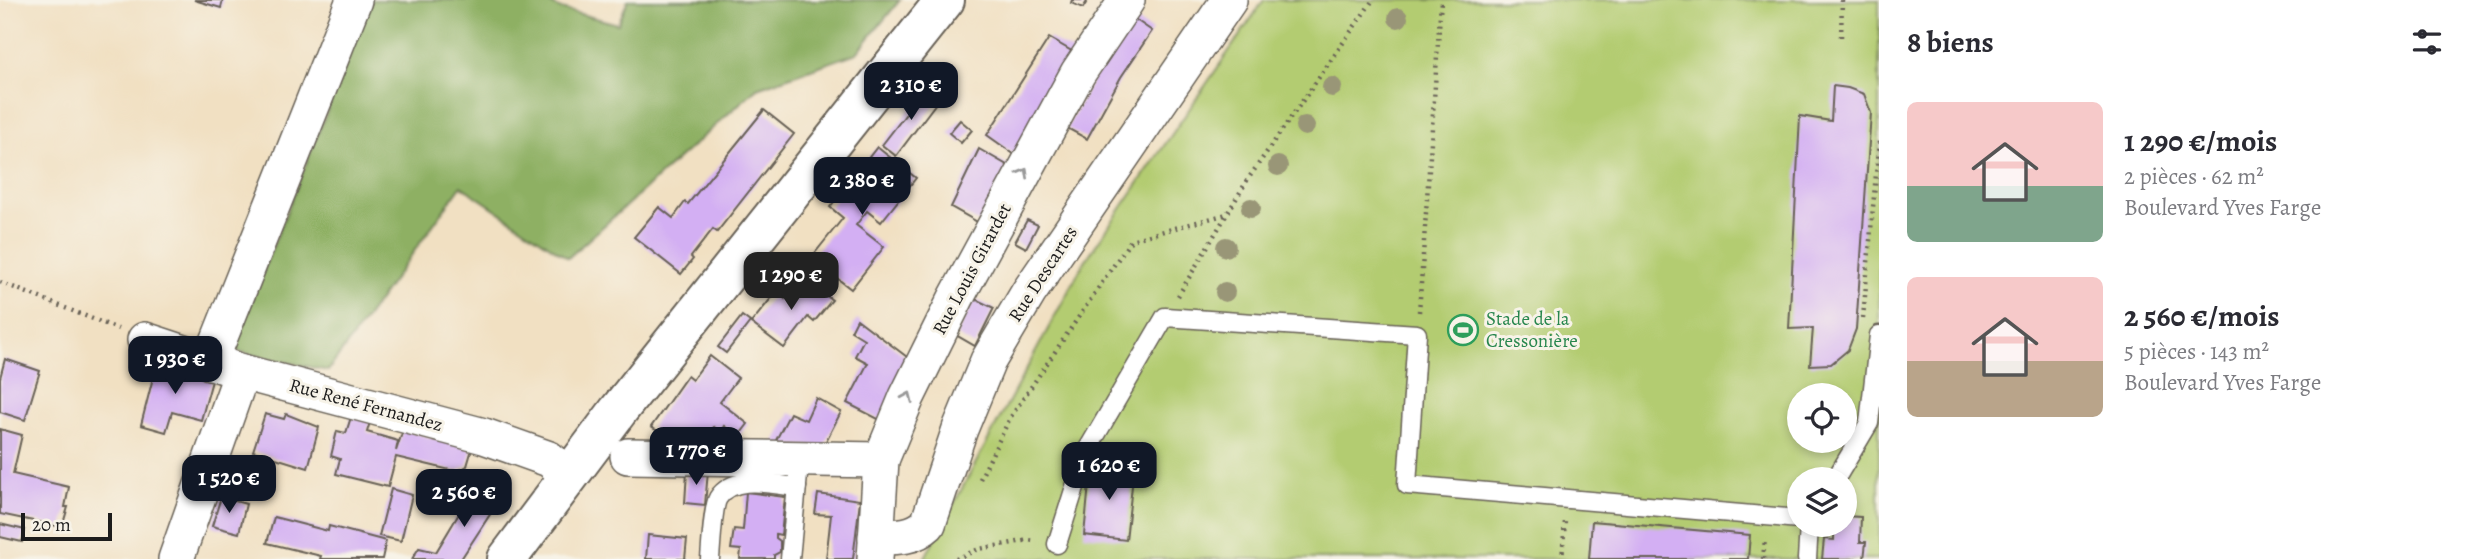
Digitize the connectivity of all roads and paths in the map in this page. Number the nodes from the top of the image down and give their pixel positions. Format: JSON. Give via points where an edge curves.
{"nodes":[{"id":1,"x":354,"y":0,"type":"edge"},
{"id":2,"x":945,"y":0,"type":"edge"},
{"id":3,"x":1127,"y":0,"type":"edge"},
{"id":4,"x":1229,"y":0,"type":"edge"},
{"id":5,"x":1373,"y":0,"type":"edge"},
{"id":6,"x":1441,"y":0,"type":"edge"},
{"id":7,"x":1842,"y":0,"type":"edge"},
{"id":8,"x":1840,"y":37,"type":"dead end"},
{"id":9,"x":1879,"y":141,"type":"edge"},
{"id":10,"x":1227,"y":214,"type":"junction"},
{"id":11,"x":0,"y":282,"type":"edge"},
{"id":12,"x":1165,"y":317,"type":"junction"},
{"id":13,"x":1863,"y":319,"type":"dead end"},
{"id":14,"x":1417,"y":334,"type":"junction"},
{"id":15,"x":1879,"y":335,"type":"edge"},
{"id":16,"x":145,"y":340,"type":"joint"},
{"id":17,"x":226,"y":367,"type":"junction"},
{"id":18,"x":628,"y":456,"type":"dead end"},
{"id":19,"x":881,"y":460,"type":"junction"},
{"id":20,"x":1843,"y":467,"type":"edge"},
{"id":21,"x":798,"y":472,"type":"junction"},
{"id":22,"x":570,"y":476,"type":"junction"},
{"id":23,"x":976,"y":488,"type":"dead end"},
{"id":24,"x":1567,"y":497,"type":"junction"},
{"id":25,"x":1787,"y":518,"type":"edge"},
{"id":26,"x":1808,"y":537,"type":"edge"},
{"id":27,"x":1057,"y":544,"type":"joint"},
{"id":28,"x":875,"y":548,"type":"edge"},
{"id":29,"x":176,"y":559,"type":"edge"},
{"id":30,"x":507,"y":559,"type":"edge"},
{"id":31,"x":710,"y":559,"type":"edge"},
{"id":32,"x":790,"y":559,"type":"edge"},
{"id":33,"x":956,"y":559,"type":"edge"},
{"id":34,"x":1562,"y":559,"type":"edge"},
{"id":35,"x":1807,"y":559,"type":"edge"}],
"edges":[{"from":1,"to":17,"type":"street"},
{"from":2,"to":22,"type":"main road"},
{"from":19,"to":3,"type":"street","name":"Rue Louis Girardet","one_way":true,"via":[[956,298],[1078,73]]},
{"from":4,"to":28,"type":"street","name":"Rue Descartes","via":[[1029,292],[988,361],[928,523],[919,532]]},
{"from":5,"to":10,"type":"path"},
{"from":6,"to":14,"type":"path"},
{"from":7,"to":8,"type":"path"},
{"from":9,"to":13,"type":"path"},
{"from":10,"to":12,"type":"path"},
{"from":10,"to":23,"type":"path","via":[[1131,240],[1010,418]]},
{"from":11,"to":16,"type":"path"},
{"from":12,"to":14,"type":"lane"},
{"from":12,"to":27,"type":"lane","via":[[1086,452]]},
{"from":14,"to":24,"type":"lane","via":[[1407,485]]},
{"from":15,"to":20,"type":"lane","via":[[1869,423]]},
{"from":16,"to":17,"type":"street","name":"Rue René Fernandez"},
{"from":17,"to":22,"type":"street","name":"Rue René Fernandez","via":[[484,436],[549,459]]},
{"from":17,"to":29,"type":"street"},
{"from":18,"to":21,"type":"street"},
{"from":19,"to":21,"type":"street"},
{"from":19,"to":28,"type":"street","name":"Rue Louis Girardet"},
{"from":21,"to":31,"type":"lane","via":[[729,486],[717,499]]},
{"from":21,"to":32,"type":"lane"},
{"from":22,"to":30,"type":"main road"},
{"from":24,"to":25,"type":"lane"},
{"from":24,"to":34,"type":"path"},
{"from":26,"to":35,"type":"lane"},
{"from":27,"to":33,"type":"path","via":[[1029,540],[979,549]]}]}
